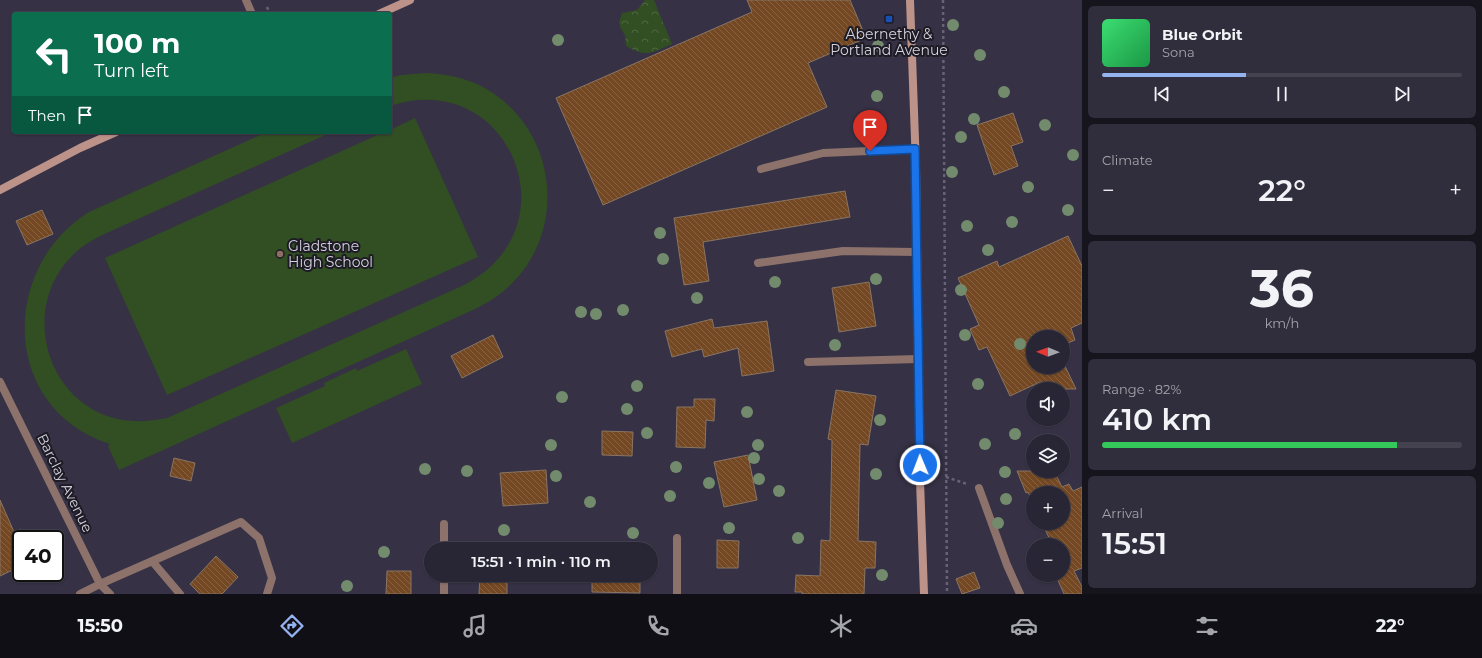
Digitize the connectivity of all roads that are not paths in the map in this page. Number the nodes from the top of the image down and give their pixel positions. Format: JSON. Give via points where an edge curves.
{"nodes":[{"id":1,"x":246,"y":0,"type":"edge"},
{"id":2,"x":410,"y":0,"type":"edge"},
{"id":3,"x":910,"y":0,"type":"edge"},
{"id":4,"x":251,"y":12,"type":"edge"},
{"id":5,"x":383,"y":12,"type":"edge"},
{"id":6,"x":112,"y":134,"type":"edge"},
{"id":7,"x":915,"y":149,"type":"junction"},
{"id":8,"x":761,"y":169,"type":"dead end"},
{"id":9,"x":0,"y":190,"type":"edge"},
{"id":10,"x":917,"y":252,"type":"junction"},
{"id":11,"x":758,"y":263,"type":"dead end"},
{"id":12,"x":918,"y":359,"type":"junction"},
{"id":13,"x":808,"y":362,"type":"dead end"},
{"id":14,"x":0,"y":382,"type":"edge"},
{"id":15,"x":979,"y":488,"type":"road end"},
{"id":16,"x":444,"y":524,"type":"dead end"},
{"id":17,"x":677,"y":538,"type":"dead end"},
{"id":18,"x":444,"y":542,"type":"edge"},
{"id":19,"x":152,"y":561,"type":"junction"},
{"id":20,"x":444,"y":582,"type":"edge"},
{"id":21,"x":100,"y":584,"type":"junction"},
{"id":22,"x":80,"y":594,"type":"edge"},
{"id":23,"x":110,"y":594,"type":"edge"},
{"id":24,"x":180,"y":594,"type":"edge"},
{"id":25,"x":267,"y":594,"type":"edge"},
{"id":26,"x":444,"y":594,"type":"edge"},
{"id":27,"x":677,"y":594,"type":"edge"},
{"id":28,"x":924,"y":594,"type":"edge"},
{"id":29,"x":1020,"y":594,"type":"edge"}],
"edges":[{"from":1,"to":4,"type":"street"},
{"from":2,"to":5,"type":"street"},
{"from":3,"to":7,"type":"street"},
{"from":6,"to":9,"type":"street"},
{"from":7,"to":8,"type":"street","via":[[823,153]]},
{"from":7,"to":10,"type":"street"},
{"from":10,"to":11,"type":"street","via":[[843,251]]},
{"from":10,"to":12,"type":"street"},
{"from":12,"to":13,"type":"street"},
{"from":12,"to":28,"type":"street"},
{"from":14,"to":21,"type":"street","name":"Barclay Avenue"},
{"from":15,"to":29,"type":"street"},
{"from":16,"to":18,"type":"street"},
{"from":17,"to":27,"type":"street"},
{"from":19,"to":21,"type":"street"},
{"from":19,"to":24,"type":"street"},
{"from":19,"to":25,"type":"street","via":[[240,522],[259,538],[272,578]]},
{"from":20,"to":26,"type":"street"},
{"from":21,"to":22,"type":"street"},
{"from":21,"to":23,"type":"street","name":"Barclay Avenue"}]}
